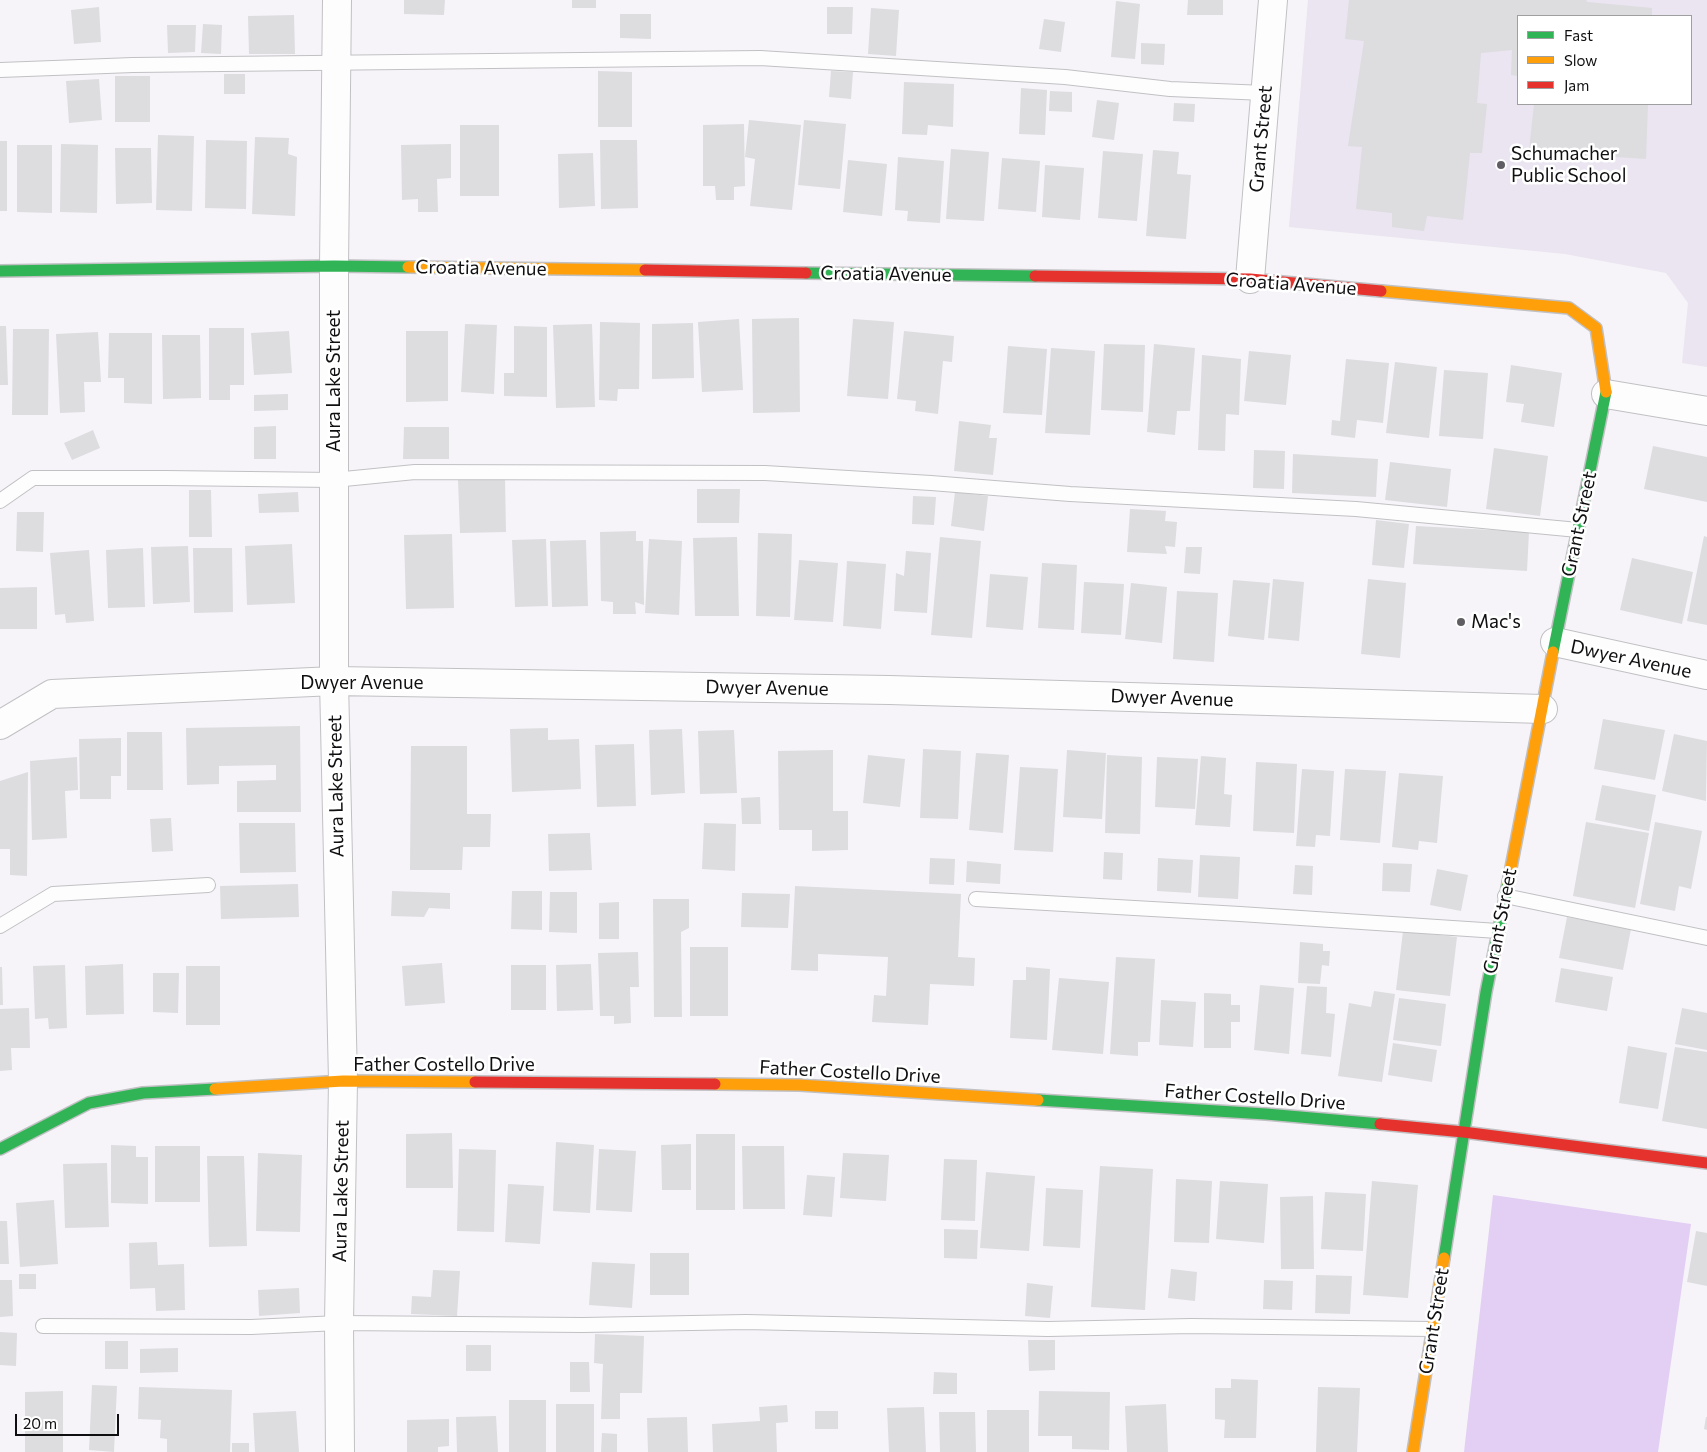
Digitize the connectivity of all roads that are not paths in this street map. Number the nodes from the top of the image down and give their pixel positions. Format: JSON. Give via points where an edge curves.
{"nodes":[{"id":1,"x":337,"y":0,"type":"edge"},
{"id":2,"x":1273,"y":0,"type":"edge"},
{"id":3,"x":336,"y":63,"type":"junction"},
{"id":4,"x":0,"y":70,"type":"edge"},
{"id":5,"x":1265,"y":92,"type":"junction"},
{"id":6,"x":334,"y":266,"type":"junction"},
{"id":7,"x":0,"y":271,"type":"edge"},
{"id":8,"x":1250,"y":279,"type":"junction"},
{"id":9,"x":1606,"y":394,"type":"junction"},
{"id":10,"x":1707,"y":411,"type":"edge"},
{"id":11,"x":334,"y":480,"type":"junction"},
{"id":12,"x":0,"y":501,"type":"edge"},
{"id":13,"x":1578,"y":530,"type":"junction"},
{"id":14,"x":1555,"y":642,"type":"junction"},
{"id":15,"x":1707,"y":675,"type":"edge"},
{"id":16,"x":334,"y":681,"type":"junction"},
{"id":17,"x":1543,"y":710,"type":"junction"},
{"id":18,"x":0,"y":725,"type":"edge"},
{"id":19,"x":208,"y":885,"type":"dead end"},
{"id":20,"x":1505,"y":896,"type":"junction"},
{"id":21,"x":976,"y":899,"type":"dead end"},
{"id":22,"x":0,"y":926,"type":"edge"},
{"id":23,"x":1498,"y":932,"type":"junction"},
{"id":24,"x":1707,"y":938,"type":"edge"},
{"id":25,"x":343,"y":1082,"type":"junction"},
{"id":26,"x":1463,"y":1132,"type":"junction"},
{"id":27,"x":0,"y":1149,"type":"edge"},
{"id":28,"x":1707,"y":1163,"type":"edge"},
{"id":29,"x":339,"y":1323,"type":"junction"},
{"id":30,"x":43,"y":1326,"type":"dead end"},
{"id":31,"x":1432,"y":1329,"type":"junction"},
{"id":32,"x":340,"y":1452,"type":"edge"},
{"id":33,"x":1413,"y":1452,"type":"edge"}],
"edges":[{"from":1,"to":3,"type":"street","name":"Aura Lake Street"},
{"from":2,"to":5,"type":"street","name":"Grant Street"},
{"from":3,"to":4,"type":"lane"},
{"from":3,"to":5,"type":"lane","via":[[760,58],[1065,78],[1170,89]]},
{"from":3,"to":6,"type":"street","name":"Aura Lake Street"},
{"from":5,"to":8,"type":"street","name":"Grant Street"},
{"from":6,"to":7,"type":"street","name":"Croatia Avenue"},
{"from":6,"to":8,"type":"street","name":"Croatia Avenue"},
{"from":6,"to":11,"type":"street","name":"Aura Lake Street"},
{"from":8,"to":9,"type":"street","name":"Croatia Avenue","via":[[1569,308],[1596,328]]},
{"from":9,"to":10,"type":"street"},
{"from":9,"to":13,"type":"street","name":"Grant Street"},
{"from":11,"to":12,"type":"lane","via":[[33,478]]},
{"from":11,"to":13,"type":"lane","via":[[415,472],[765,473],[1356,509]]},
{"from":11,"to":16,"type":"street","name":"Aura Lake Street"},
{"from":13,"to":14,"type":"street","name":"Grant Street"},
{"from":14,"to":15,"type":"street","name":"Dwyer Avenue"},
{"from":14,"to":17,"type":"street","name":"Grant Street"},
{"from":16,"to":17,"type":"street","name":"Dwyer Avenue","via":[[879,690]]},
{"from":16,"to":18,"type":"street","name":"Dwyer Avenue","via":[[52,694]]},
{"from":16,"to":25,"type":"street","name":"Aura Lake Street"},
{"from":17,"to":20,"type":"street","name":"Grant Street"},
{"from":19,"to":22,"type":"lane","via":[[53,894]]},
{"from":20,"to":23,"type":"street","name":"Grant Street"},
{"from":20,"to":24,"type":"lane"},
{"from":21,"to":23,"type":"lane"},
{"from":23,"to":26,"type":"street","name":"Grant Street"},
{"from":25,"to":26,"type":"street","name":"Father Costello Drive","via":[[799,1085],[1266,1114]]},
{"from":25,"to":27,"type":"street","name":"Father Costello Drive","via":[[134,1094],[89,1103]]},
{"from":25,"to":29,"type":"street","name":"Aura Lake Street"},
{"from":26,"to":28,"type":"street","name":"Father Costello Drive"},
{"from":26,"to":31,"type":"street","name":"Grant Street"},
{"from":29,"to":30,"type":"lane","via":[[251,1327]]},
{"from":29,"to":31,"type":"lane","via":[[583,1325],[746,1322],[1048,1329],[1191,1326]]},
{"from":29,"to":32,"type":"street","name":"Aura Lake Street"},
{"from":31,"to":33,"type":"street","name":"Grant Street"}]}
